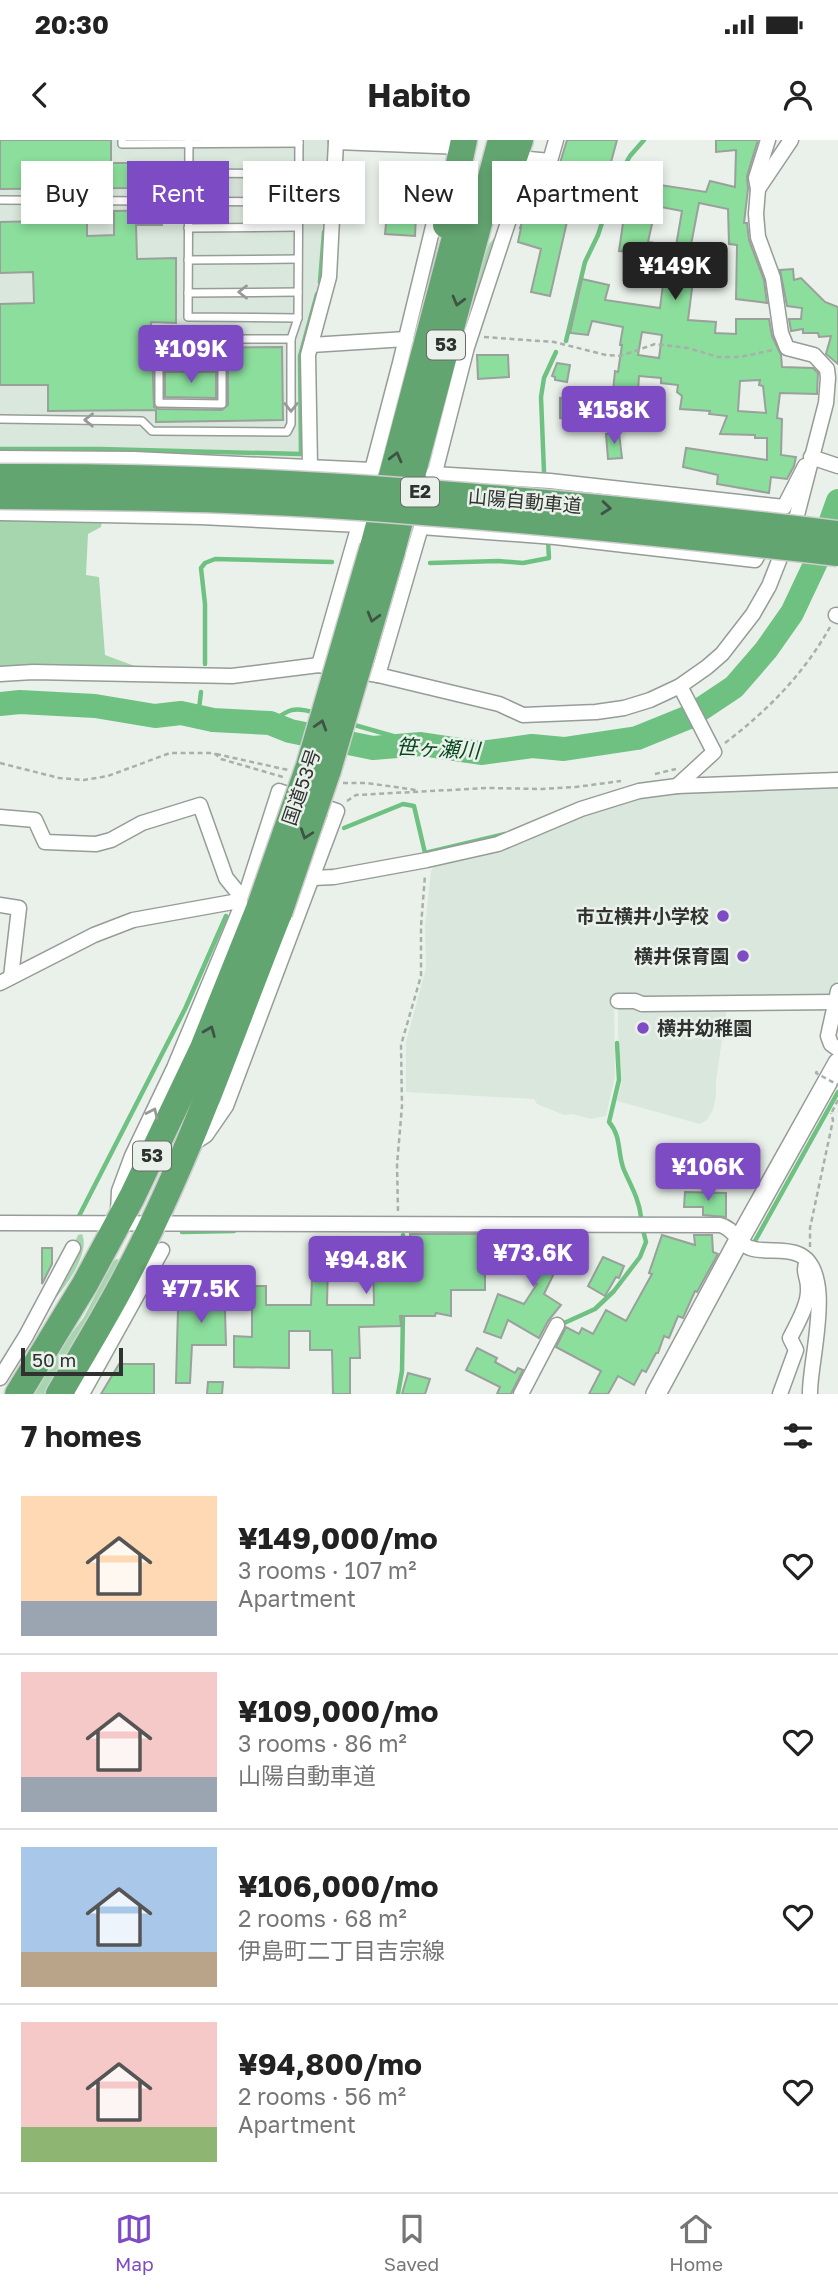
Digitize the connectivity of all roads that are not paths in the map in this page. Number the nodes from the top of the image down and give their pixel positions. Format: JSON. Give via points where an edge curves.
{"nodes":[{"id":1,"x":122,"y":140,"type":"edge"},
{"id":2,"x":501,"y":140,"type":"edge"},
{"id":3,"x":520,"y":140,"type":"edge"},
{"id":4,"x":556,"y":140,"type":"edge"},
{"id":5,"x":768,"y":140,"type":"edge"},
{"id":6,"x":791,"y":140,"type":"edge"},
{"id":7,"x":336,"y":141,"type":"edge"},
{"id":8,"x":189,"y":142,"type":"edge"},
{"id":9,"x":299,"y":142,"type":"edge"},
{"id":10,"x":465,"y":143,"type":"edge"},
{"id":11,"x":188,"y":161,"type":"edge"},
{"id":12,"x":298,"y":161,"type":"edge"},
{"id":13,"x":758,"y":189,"type":"junction"},
{"id":14,"x":0,"y":200,"type":"edge"},
{"id":15,"x":127,"y":201,"type":"edge"},
{"id":16,"x":188,"y":224,"type":"edge"},
{"id":17,"x":298,"y":227,"type":"joint"},
{"id":18,"x":188,"y":228,"type":"junction"},
{"id":19,"x":469,"y":257,"type":"junction"},
{"id":20,"x":188,"y":260,"type":"junction"},
{"id":21,"x":298,"y":260,"type":"junction"},
{"id":22,"x":298,"y":292,"type":"junction"},
{"id":23,"x":188,"y":293,"type":"junction"},
{"id":24,"x":298,"y":318,"type":"junction"},
{"id":25,"x":287,"y":339,"type":"junction"},
{"id":26,"x":406,"y":339,"type":"junction"},
{"id":27,"x":310,"y":345,"type":"junction"},
{"id":28,"x":159,"y":366,"type":"junction"},
{"id":29,"x":838,"y":395,"type":"edge"},
{"id":30,"x":0,"y":419,"type":"edge"},
{"id":31,"x":0,"y":458,"type":"edge"},
{"id":32,"x":815,"y":459,"type":"junction"},
{"id":33,"x":310,"y":466,"type":"junction"},
{"id":34,"x":838,"y":467,"type":"edge"},
{"id":35,"x":372,"y":470,"type":"junction"},
{"id":36,"x":433,"y":474,"type":"junction"},
{"id":37,"x":0,"y":477,"type":"edge"},
{"id":38,"x":0,"y":496,"type":"edge"},
{"id":39,"x":784,"y":507,"type":"junction"},
{"id":40,"x":0,"y":513,"type":"edge"},
{"id":41,"x":359,"y":525,"type":"junction"},
{"id":42,"x":421,"y":527,"type":"junction"},
{"id":43,"x":838,"y":534,"type":"edge"},
{"id":44,"x":383,"y":549,"type":"junction"},
{"id":45,"x":838,"y":553,"type":"edge"},
{"id":46,"x":347,"y":564,"type":"junction"},
{"id":47,"x":408,"y":573,"type":"junction"},
{"id":48,"x":319,"y":665,"type":"junction"},
{"id":49,"x":0,"y":674,"type":"edge"},
{"id":50,"x":379,"y":675,"type":"junction"},
{"id":51,"x":682,"y":689,"type":"junction"},
{"id":52,"x":838,"y":780,"type":"edge"},
{"id":53,"x":677,"y":786,"type":"junction"},
{"id":54,"x":0,"y":817,"type":"edge"},
{"id":55,"x":313,"y":878,"type":"junction"},
{"id":56,"x":0,"y":905,"type":"edge"},
{"id":57,"x":261,"y":906,"type":"junction"},
{"id":58,"x":6,"y":980,"type":"edge"},
{"id":59,"x":837,"y":997,"type":"edge"},
{"id":60,"x":618,"y":1001,"type":"dead end"},
{"id":61,"x":838,"y":1049,"type":"edge"},
{"id":62,"x":221,"y":1060,"type":"junction"},
{"id":63,"x":838,"y":1063,"type":"edge"},
{"id":64,"x":226,"y":1106,"type":"junction"},
{"id":65,"x":186,"y":1149,"type":"junction"},
{"id":66,"x":0,"y":1223,"type":"edge"},
{"id":67,"x":117,"y":1223,"type":"junction"},
{"id":68,"x":153,"y":1223,"type":"junction"},
{"id":69,"x":738,"y":1240,"type":"junction"},
{"id":70,"x":73,"y":1248,"type":"dead end"},
{"id":71,"x":162,"y":1250,"type":"dead end"},
{"id":72,"x":807,"y":1260,"type":"junction"},
{"id":73,"x":129,"y":1273,"type":"junction"},
{"id":74,"x":85,"y":1284,"type":"junction"},
{"id":75,"x":124,"y":1318,"type":"junction"},
{"id":76,"x":557,"y":1325,"type":"dead end"},
{"id":77,"x":26,"y":1336,"type":"junction"},
{"id":78,"x":110,"y":1344,"type":"junction"},
{"id":79,"x":83,"y":1352,"type":"junction"},
{"id":80,"x":0,"y":1378,"type":"edge"},
{"id":81,"x":18,"y":1394,"type":"edge"},
{"id":82,"x":59,"y":1394,"type":"edge"},
{"id":83,"x":82,"y":1394,"type":"edge"},
{"id":84,"x":521,"y":1394,"type":"edge"},
{"id":85,"x":656,"y":1394,"type":"edge"},
{"id":86,"x":780,"y":1394,"type":"edge"},
{"id":87,"x":810,"y":1394,"type":"edge"}],
"edges":[{"from":1,"to":8,"type":"lane","via":[[122,144]]},
{"from":2,"to":19,"type":"highway","name":"国道53号","number":"53"},
{"from":3,"to":19,"type":"highway","number":"53","via":[[485,242]]},
{"from":4,"to":36,"type":"street","via":[[550,161],[529,159],[471,336]]},
{"from":5,"to":13,"type":"street","via":[[756,178]]},
{"from":6,"to":13,"type":"street"},
{"from":7,"to":10,"type":"street"},
{"from":7,"to":27,"type":"street","via":[[329,277]]},
{"from":8,"to":9,"type":"lane"},
{"from":8,"to":11,"type":"lane"},
{"from":9,"to":12,"type":"lane"},
{"from":10,"to":26,"type":"street"},
{"from":44,"to":10,"type":"highway","name":"国道53号","number":"53","one_way":true,"via":[[435,313],[442,242]]},
{"from":13,"to":32,"type":"street","via":[[758,237],[773,278],[781,333],[787,348],[814,355],[827,369],[826,403]]},
{"from":14,"to":15,"type":"lane"},
{"from":16,"to":18,"type":"lane"},
{"from":17,"to":18,"type":"lane"},
{"from":17,"to":21,"type":"lane"},
{"from":18,"to":20,"type":"lane"},
{"from":19,"to":44,"type":"highway","name":"国道53号","number":"53","one_way":true},
{"from":20,"to":21,"type":"lane"},
{"from":20,"to":23,"type":"lane"},
{"from":21,"to":22,"type":"lane"},
{"from":22,"to":23,"type":"lane","one_way":true},
{"from":22,"to":24,"type":"lane"},
{"from":23,"to":24,"type":"lane","via":[[188,317]]},
{"from":24,"to":25,"type":"lane"},
{"from":25,"to":28,"type":"lane","via":[[159,339]]},
{"from":25,"to":30,"type":"lane","one_way":true,"via":[[291,424],[287,432],[152,431],[142,421]]},
{"from":26,"to":27,"type":"street"},
{"from":26,"to":35,"type":"street"},
{"from":27,"to":33,"type":"street"},
{"from":28,"to":28,"type":"lane","via":[[159,403],[222,404],[222,366]]},
{"from":29,"to":32,"type":"street"},
{"from":31,"to":33,"type":"street"},
{"from":32,"to":34,"type":"street"},
{"from":32,"to":39,"type":"street"},
{"from":32,"to":51,"type":"street","via":[[769,586],[753,614],[722,654]]},
{"from":33,"to":35,"type":"street"},
{"from":35,"to":41,"type":"street"},
{"from":36,"to":39,"type":"street","via":[[550,481]]},
{"from":36,"to":42,"type":"street"},
{"from":37,"to":43,"type":"highway","name":"山陽自動車道","number":"E2","one_way":true,"bridge":true,"via":[[86,476],[363,488],[623,509]]},
{"from":38,"to":45,"type":"highway","name":"山陽自動車道","number":"E2","bridge":true,"via":[[197,500],[436,513]]},
{"from":39,"to":42,"type":"street","via":[[755,560]]},
{"from":40,"to":41,"type":"street"},
{"from":41,"to":46,"type":"street"},
{"from":42,"to":47,"type":"street"},
{"from":44,"to":57,"type":"highway","name":"国道53号","number":"53","bridge":true,"via":[[328,770]]},
{"from":46,"to":47,"type":"street"},
{"from":46,"to":48,"type":"street"},
{"from":47,"to":50,"type":"street"},
{"from":48,"to":49,"type":"street","via":[[232,677]]},
{"from":48,"to":50,"type":"street"},
{"from":50,"to":51,"type":"street","via":[[499,704],[523,715],[624,708]]},
{"from":51,"to":53,"type":"street","via":[[713,750]]},
{"from":52,"to":53,"type":"street"},
{"from":53,"to":55,"type":"street","via":[[629,793],[507,841]]},
{"from":54,"to":57,"type":"street","via":[[35,820],[45,842],[96,844],[142,822],[200,805],[226,878]]},
{"from":55,"to":57,"type":"street","via":[[337,811],[279,791]]},
{"from":55,"to":64,"type":"street"},
{"from":56,"to":58,"type":"street","via":[[19,908]]},
{"from":57,"to":58,"type":"street","via":[[134,920]]},
{"from":57,"to":62,"type":"highway","name":"国道53号","number":"53"},
{"from":67,"to":57,"type":"highway","name":"国道53号","number":"53","one_way":true,"via":[[203,1048]]},
{"from":59,"to":60,"type":"street"},
{"from":59,"to":61,"type":"street","via":[[828,1036]]},
{"from":62,"to":64,"type":"street"},
{"from":62,"to":65,"type":"highway","name":"国道53号","number":"53"},
{"from":63,"to":69,"type":"street"},
{"from":64,"to":65,"type":"street","via":[[206,1135]]},
{"from":65,"to":68,"type":"highway","name":"国道53号","number":"53"},
{"from":66,"to":67,"type":"street"},
{"from":67,"to":68,"type":"street"},
{"from":67,"to":74,"type":"highway","name":"国道53号","number":"53"},
{"from":68,"to":69,"type":"street","via":[[720,1225],[729,1227]]},
{"from":68,"to":73,"type":"highway","name":"国道53号","number":"53"},
{"from":69,"to":72,"type":"street","via":[[748,1247],[798,1254]]},
{"from":69,"to":85,"type":"street"},
{"from":70,"to":77,"type":"street"},
{"from":71,"to":75,"type":"street"},
{"from":72,"to":86,"type":"street","via":[[803,1270],[809,1289],[790,1338],[796,1350]]},
{"from":72,"to":87,"type":"street","via":[[818,1292]]},
{"from":73,"to":75,"type":"street"},
{"from":73,"to":79,"type":"highway","name":"国道53号","number":"53"},
{"from":74,"to":77,"type":"street","via":[[58,1301]]},
{"from":74,"to":81,"type":"highway","name":"国道53号","number":"53"},
{"from":75,"to":78,"type":"street"},
{"from":76,"to":84,"type":"street"},
{"from":77,"to":80,"type":"street"},
{"from":78,"to":79,"type":"street"},
{"from":78,"to":83,"type":"street"},
{"from":79,"to":82,"type":"highway","name":"国道53号","number":"53"}]}
